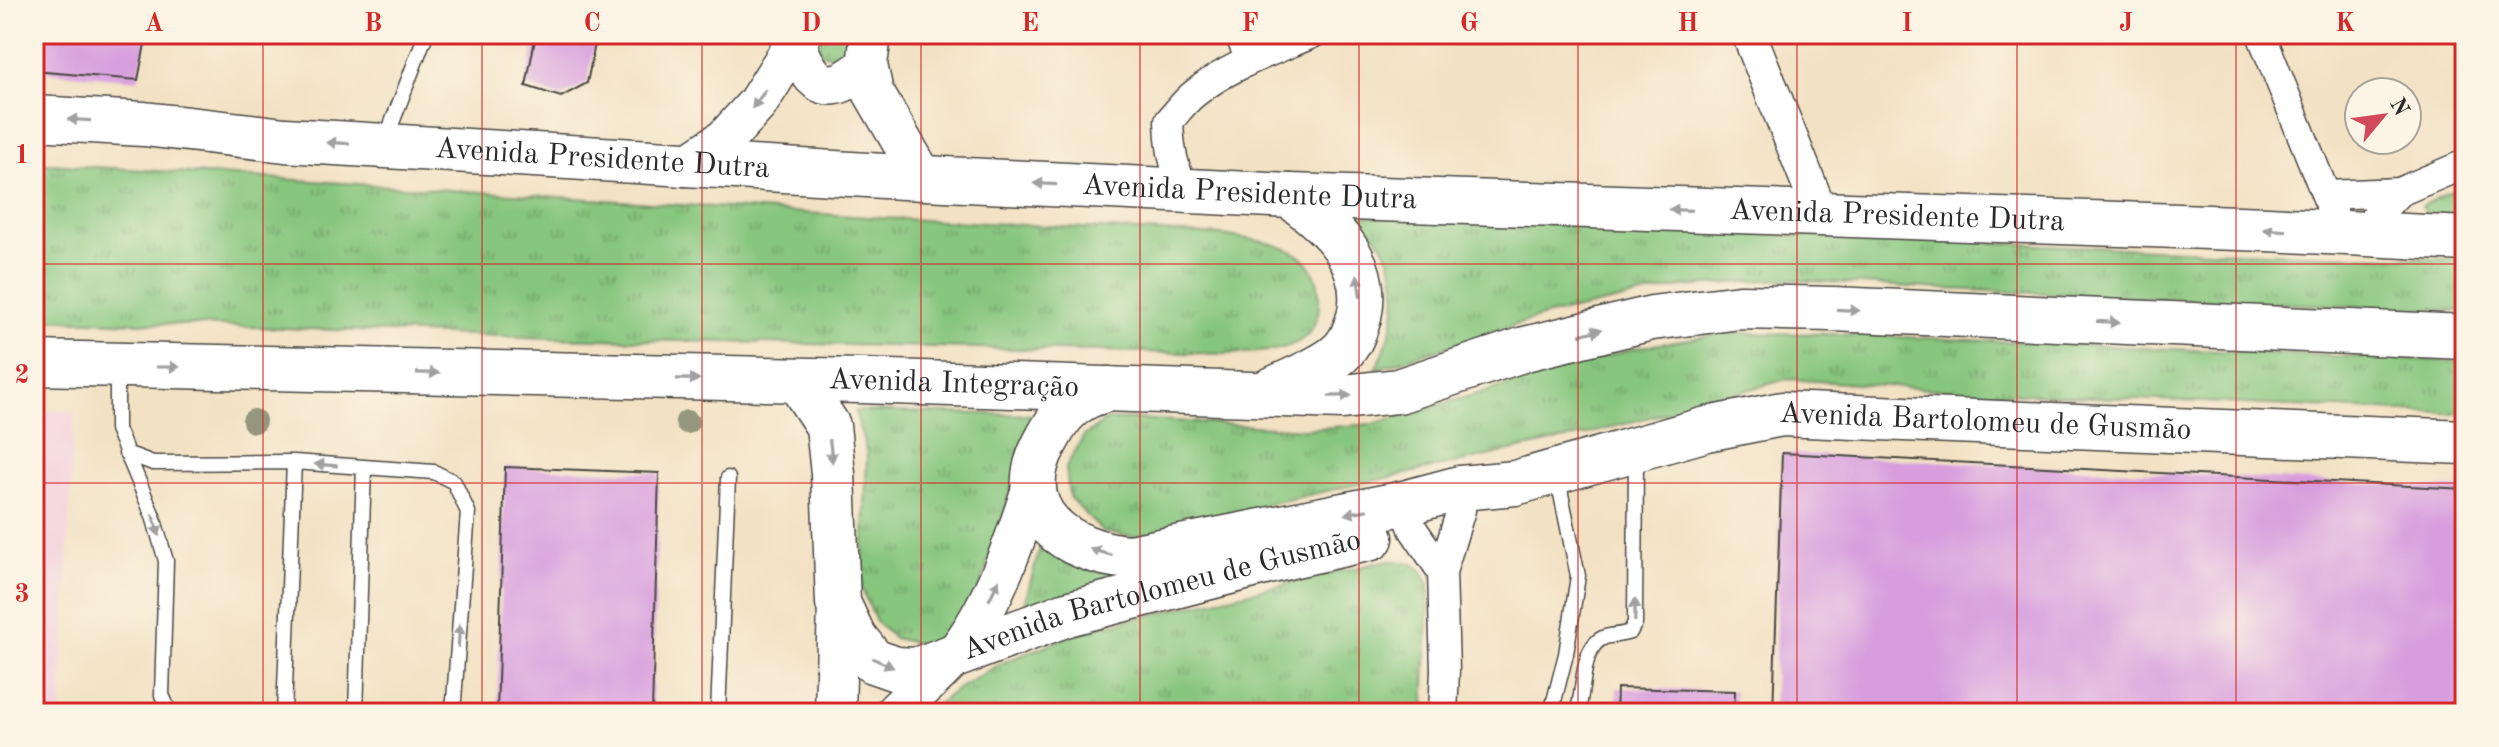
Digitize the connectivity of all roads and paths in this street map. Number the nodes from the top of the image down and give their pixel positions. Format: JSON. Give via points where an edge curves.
{"nodes":[{"id":1,"x":426,"y":34,"type":"edge"},
{"id":2,"x":1239,"y":34,"type":"edge"},
{"id":3,"x":1312,"y":34,"type":"edge"},
{"id":4,"x":1749,"y":34,"type":"edge"},
{"id":5,"x":2261,"y":34,"type":"edge"},
{"id":6,"x":796,"y":38,"type":"edge"},
{"id":7,"x":869,"y":50,"type":"edge"},
{"id":8,"x":1250,"y":60,"type":"junction"},
{"id":9,"x":34,"y":118,"type":"edge"},
{"id":10,"x":383,"y":145,"type":"junction"},
{"id":11,"x":2465,"y":164,"type":"edge"},
{"id":12,"x":685,"y":166,"type":"junction"},
{"id":13,"x":922,"y":176,"type":"junction"},
{"id":14,"x":1185,"y":190,"type":"junction"},
{"id":15,"x":2399,"y":192,"type":"junction"},
{"id":16,"x":1290,"y":196,"type":"junction"},
{"id":17,"x":1821,"y":214,"type":"junction"},
{"id":18,"x":2342,"y":221,"type":"junction"},
{"id":19,"x":2465,"y":239,"type":"edge"},
{"id":20,"x":2465,"y":337,"type":"edge"},
{"id":21,"x":34,"y":363,"type":"edge"},
{"id":22,"x":117,"y":367,"type":"junction"},
{"id":23,"x":799,"y":382,"type":"junction"},
{"id":24,"x":1108,"y":389,"type":"junction"},
{"id":25,"x":1262,"y":395,"type":"junction"},
{"id":26,"x":2465,"y":442,"type":"edge"},
{"id":27,"x":1636,"y":448,"type":"junction"},
{"id":28,"x":126,"y":453,"type":"junction"},
{"id":29,"x":294,"y":462,"type":"junction"},
{"id":30,"x":364,"y":467,"type":"junction"},
{"id":31,"x":1557,"y":471,"type":"junction"},
{"id":32,"x":728,"y":478,"type":"dead end"},
{"id":33,"x":1032,"y":489,"type":"junction"},
{"id":34,"x":1460,"y":499,"type":"junction"},
{"id":35,"x":1408,"y":516,"type":"junction"},
{"id":36,"x":1442,"y":572,"type":"junction"},
{"id":37,"x":838,"y":603,"type":"junction"},
{"id":38,"x":954,"y":656,"type":"junction"},
{"id":39,"x":172,"y":713,"type":"edge"},
{"id":40,"x":284,"y":713,"type":"edge"},
{"id":41,"x":356,"y":713,"type":"edge"},
{"id":42,"x":450,"y":713,"type":"edge"},
{"id":43,"x":718,"y":713,"type":"edge"},
{"id":44,"x":835,"y":713,"type":"edge"},
{"id":45,"x":895,"y":713,"type":"edge"},
{"id":46,"x":1443,"y":713,"type":"edge"},
{"id":47,"x":1551,"y":713,"type":"edge"},
{"id":48,"x":1577,"y":713,"type":"edge"}],
"edges":[{"from":1,"to":10,"type":"lane"},
{"from":2,"to":8,"type":"street"},
{"from":3,"to":8,"type":"street"},
{"from":4,"to":17,"type":"street"},
{"from":5,"to":18,"type":"street"},
{"from":6,"to":7,"type":"main road","via":[[804,65],[830,85],[850,81]]},
{"from":6,"to":12,"type":"main road","one_way":true,"via":[[757,104],[725,139]]},
{"from":7,"to":13,"type":"main road","via":[[873,92]]},
{"from":8,"to":14,"type":"street","via":[[1194,93],[1169,121],[1170,152]]},
{"from":10,"to":9,"type":"main road","name":"Avenida Presidente Dutra","one_way":true},
{"from":10,"to":12,"type":"main road","name":"Avenida Presidente Dutra"},
{"from":11,"to":15,"type":"street"},
{"from":12,"to":13,"type":"main road","name":"Avenida Presidente Dutra"},
{"from":14,"to":13,"type":"main road","name":"Avenida Presidente Dutra","one_way":true},
{"from":14,"to":16,"type":"main road","name":"Avenida Presidente Dutra"},
{"from":15,"to":18,"type":"street"},
{"from":15,"to":18,"type":"street"},
{"from":17,"to":16,"type":"main road","name":"Avenida Presidente Dutra","one_way":true},
{"from":25,"to":16,"type":"main road","one_way":true,"via":[[1333,359],[1355,333],[1362,304],[1357,270],[1344,245],[1324,220]]},
{"from":18,"to":17,"type":"main road","name":"Avenida Presidente Dutra","one_way":true},
{"from":18,"to":19,"type":"main road","name":"Avenida Presidente Dutra"},
{"from":25,"to":20,"type":"main road","one_way":true,"via":[[1343,397],[1398,391],[1595,331],[1740,307]]},
{"from":21,"to":22,"type":"main road"},
{"from":22,"to":23,"type":"main road","one_way":true},
{"from":22,"to":28,"type":"lane","via":[[117,429]]},
{"from":23,"to":24,"type":"main road","name":"Avenida Integração"},
{"from":23,"to":37,"type":"main road","one_way":true,"via":[[828,426]]},
{"from":24,"to":25,"type":"main road"},
{"from":24,"to":33,"type":"main road","via":[[1078,401],[1057,421],[1036,460]]},
{"from":26,"to":27,"type":"main road","name":"Avenida Bartolomeu de Gusmão","via":[[1782,414]]},
{"from":27,"to":31,"type":"main road","name":"Avenida Bartolomeu de Gusmão"},
{"from":48,"to":27,"type":"lane","one_way":true,"via":[[1587,654],[1596,642],[1630,632],[1635,623]]},
{"from":28,"to":29,"type":"lane","via":[[153,463]]},
{"from":28,"to":39,"type":"lane","one_way":true,"via":[[166,561],[162,695]]},
{"from":30,"to":29,"type":"lane","one_way":true},
{"from":29,"to":40,"type":"lane"},
{"from":30,"to":41,"type":"lane"},
{"from":42,"to":30,"type":"lane","one_way":true,"via":[[468,512],[454,482],[434,472]]},
{"from":31,"to":34,"type":"main road","name":"Avenida Bartolomeu de Gusmão"},
{"from":31,"to":47,"type":"lane","via":[[1578,576]]},
{"from":32,"to":43,"type":"lane"},
{"from":35,"to":33,"type":"main road","name":"Avenida Bartolomeu de Gusmão","one_way":true,"via":[[1130,557],[1104,555],[1059,533],[1046,522]]},
{"from":38,"to":33,"type":"main road","one_way":true,"via":[[1008,560]]},
{"from":34,"to":35,"type":"main road","name":"Avenida Bartolomeu de Gusmão"},
{"from":34,"to":36,"type":"street"},
{"from":35,"to":36,"type":"street"},
{"from":35,"to":38,"type":"main road","name":"Avenida Bartolomeu de Gusmão","via":[[1295,555],[1067,614]]},
{"from":36,"to":46,"type":"street"},
{"from":37,"to":38,"type":"main road","name":"Avenida Bartolomeu de Gusmão","one_way":true,"via":[[873,661],[916,670]]},
{"from":37,"to":44,"type":"main road"},
{"from":38,"to":45,"type":"main road"}]}
